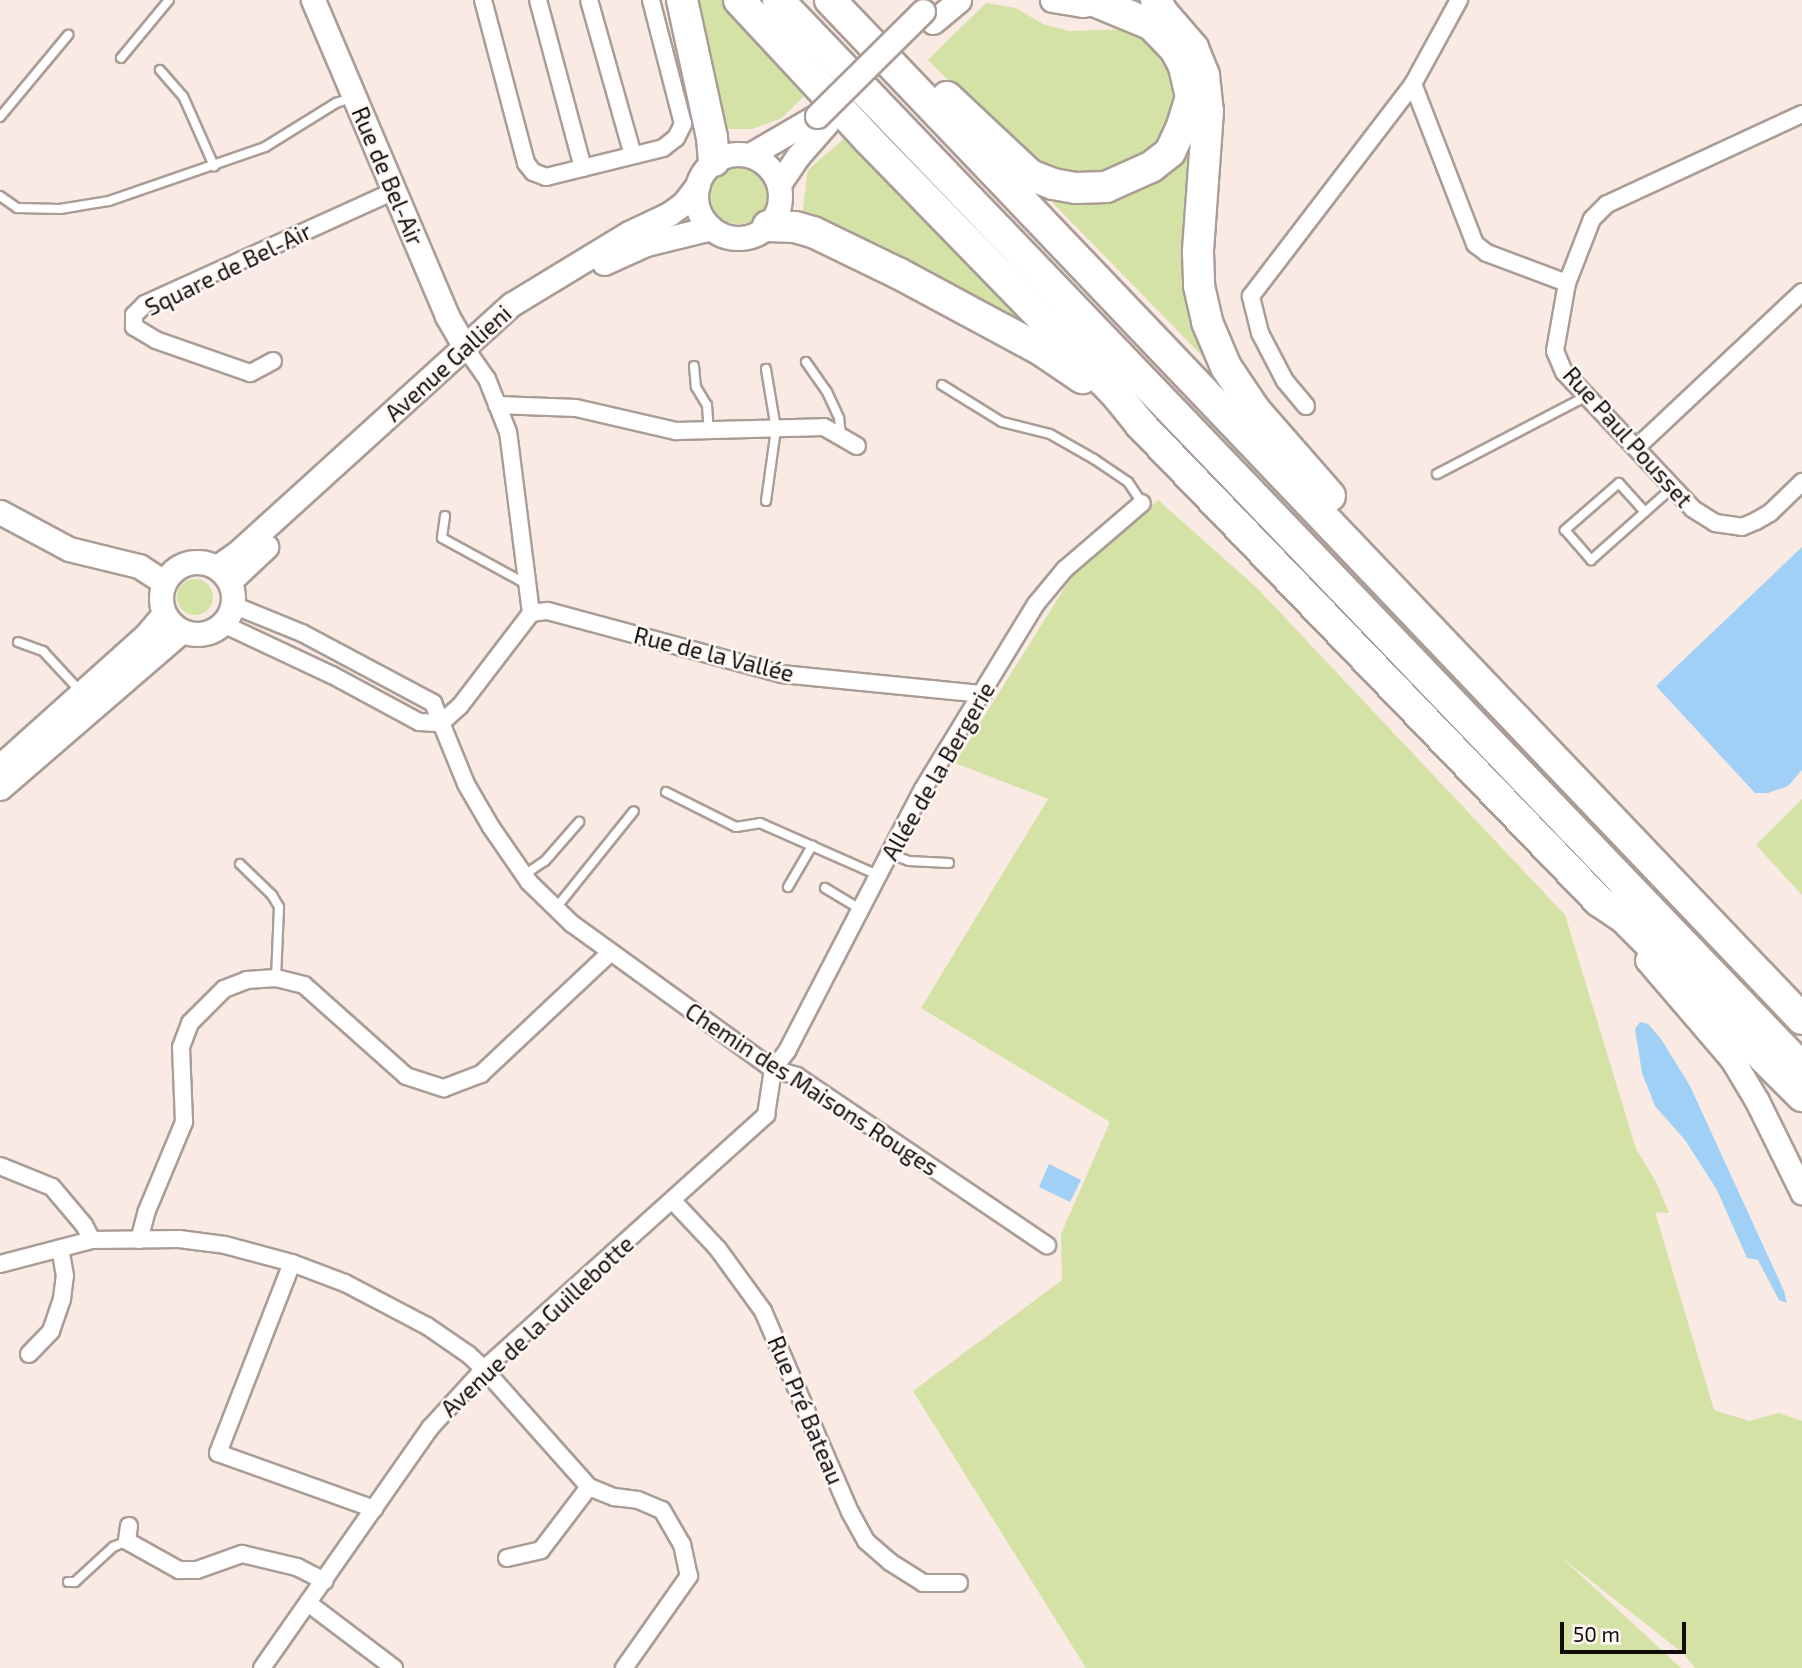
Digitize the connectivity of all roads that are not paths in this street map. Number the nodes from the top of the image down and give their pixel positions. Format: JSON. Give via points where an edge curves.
{"nodes":[{"id":1,"x":169,"y":0,"type":"edge"},
{"id":2,"x":313,"y":0,"type":"edge"},
{"id":3,"x":482,"y":0,"type":"edge"},
{"id":4,"x":538,"y":0,"type":"edge"},
{"id":5,"x":589,"y":0,"type":"edge"},
{"id":6,"x":651,"y":0,"type":"edge"},
{"id":7,"x":682,"y":0,"type":"edge"},
{"id":8,"x":738,"y":0,"type":"edge"},
{"id":9,"x":778,"y":0,"type":"edge"},
{"id":10,"x":960,"y":0,"type":"edge"},
{"id":11,"x":1052,"y":0,"type":"edge"},
{"id":12,"x":1156,"y":0,"type":"edge"},
{"id":13,"x":1459,"y":0,"type":"edge"},
{"id":14,"x":831,"y":1,"type":"edge"},
{"id":15,"x":1103,"y":1,"type":"edge"},
{"id":16,"x":931,"y":11,"type":"edge"},
{"id":17,"x":68,"y":35,"type":"dead end"},
{"id":18,"x":121,"y":58,"type":"dead end"},
{"id":19,"x":160,"y":70,"type":"dead end"},
{"id":20,"x":1413,"y":84,"type":"junction"},
{"id":21,"x":354,"y":97,"type":"junction"},
{"id":22,"x":1802,"y":114,"type":"edge"},
{"id":23,"x":0,"y":117,"type":"edge"},
{"id":24,"x":822,"y":120,"type":"junction"},
{"id":25,"x":633,"y":155,"type":"junction"},
{"id":26,"x":750,"y":155,"type":"junction"},
{"id":27,"x":214,"y":166,"type":"junction"},
{"id":28,"x":583,"y":168,"type":"junction"},
{"id":29,"x":706,"y":173,"type":"junction"},
{"id":30,"x":779,"y":184,"type":"junction"},
{"id":31,"x":394,"y":191,"type":"junction"},
{"id":32,"x":0,"y":196,"type":"edge"},
{"id":33,"x":768,"y":226,"type":"junction"},
{"id":34,"x":711,"y":228,"type":"junction"},
{"id":35,"x":1567,"y":283,"type":"junction"},
{"id":36,"x":1802,"y":292,"type":"edge"},
{"id":37,"x":467,"y":350,"type":"junction"},
{"id":38,"x":273,"y":361,"type":"dead end"},
{"id":39,"x":806,"y":362,"type":"dead end"},
{"id":40,"x":694,"y":366,"type":"dead end"},
{"id":41,"x":766,"y":369,"type":"dead end"},
{"id":42,"x":942,"y":385,"type":"dead end"},
{"id":43,"x":1587,"y":396,"type":"junction"},
{"id":44,"x":497,"y":405,"type":"junction"},
{"id":45,"x":1306,"y":406,"type":"dead end"},
{"id":46,"x":1139,"y":424,"type":"junction"},
{"id":47,"x":776,"y":429,"type":"junction"},
{"id":48,"x":709,"y":431,"type":"junction"},
{"id":49,"x":841,"y":435,"type":"junction"},
{"id":50,"x":857,"y":446,"type":"dead end"},
{"id":51,"x":1636,"y":448,"type":"junction"},
{"id":52,"x":1437,"y":474,"type":"dead end"},
{"id":53,"x":1802,"y":482,"type":"edge"},
{"id":54,"x":1672,"y":488,"type":"junction"},
{"id":55,"x":766,"y":500,"type":"dead end"},
{"id":56,"x":1142,"y":503,"type":"joint"},
{"id":57,"x":0,"y":512,"type":"edge"},
{"id":58,"x":1645,"y":512,"type":"junction"},
{"id":59,"x":445,"y":516,"type":"dead end"},
{"id":60,"x":223,"y":574,"type":"junction"},
{"id":61,"x":164,"y":582,"type":"junction"},
{"id":62,"x":526,"y":584,"type":"junction"},
{"id":63,"x":531,"y":613,"type":"junction"},
{"id":64,"x":164,"y":614,"type":"junction"},
{"id":65,"x":228,"y":615,"type":"junction"},
{"id":66,"x":181,"y":632,"type":"junction"},
{"id":67,"x":18,"y":642,"type":"dead end"},
{"id":68,"x":1469,"y":667,"type":"junction"},
{"id":69,"x":983,"y":694,"type":"junction"},
{"id":70,"x":89,"y":700,"type":"junction"},
{"id":71,"x":441,"y":723,"type":"junction"},
{"id":72,"x":0,"y":766,"type":"edge"},
{"id":73,"x":0,"y":788,"type":"edge"},
{"id":74,"x":666,"y":792,"type":"dead end"},
{"id":75,"x":634,"y":811,"type":"dead end"},
{"id":76,"x":579,"y":822,"type":"dead end"},
{"id":77,"x":812,"y":846,"type":"junction"},
{"id":78,"x":888,"y":853,"type":"junction"},
{"id":79,"x":949,"y":863,"type":"dead end"},
{"id":80,"x":240,"y":864,"type":"dead end"},
{"id":81,"x":524,"y":875,"type":"junction"},
{"id":82,"x":878,"y":875,"type":"junction"},
{"id":83,"x":788,"y":887,"type":"dead end"},
{"id":84,"x":825,"y":888,"type":"dead end"},
{"id":85,"x":1599,"y":901,"type":"junction"},
{"id":86,"x":556,"y":908,"type":"junction"},
{"id":87,"x":860,"y":909,"type":"junction"},
{"id":88,"x":610,"y":953,"type":"junction"},
{"id":89,"x":276,"y":978,"type":"junction"},
{"id":90,"x":1802,"y":1019,"type":"edge"},
{"id":91,"x":1802,"y":1068,"type":"edge"},
{"id":92,"x":773,"y":1069,"type":"junction"},
{"id":93,"x":1802,"y":1096,"type":"edge"},
{"id":94,"x":0,"y":1166,"type":"edge"},
{"id":95,"x":1802,"y":1192,"type":"edge"},
{"id":96,"x":673,"y":1200,"type":"junction"},
{"id":97,"x":92,"y":1240,"type":"junction"},
{"id":98,"x":139,"y":1240,"type":"junction"},
{"id":99,"x":1047,"y":1245,"type":"dead end"},
{"id":100,"x":60,"y":1248,"type":"junction"},
{"id":101,"x":292,"y":1263,"type":"junction"},
{"id":102,"x":0,"y":1264,"type":"edge"},
{"id":103,"x":29,"y":1354,"type":"dead end"},
{"id":104,"x":485,"y":1369,"type":"junction"},
{"id":105,"x":589,"y":1487,"type":"junction"},
{"id":106,"x":374,"y":1509,"type":"junction"},
{"id":107,"x":128,"y":1533,"type":"joint"},
{"id":108,"x":507,"y":1558,"type":"dead end"},
{"id":109,"x":325,"y":1581,"type":"junction"},
{"id":110,"x":68,"y":1582,"type":"dead end"},
{"id":111,"x":959,"y":1583,"type":"dead end"},
{"id":112,"x":307,"y":1604,"type":"junction"},
{"id":113,"x":262,"y":1668,"type":"edge"},
{"id":114,"x":394,"y":1668,"type":"edge"},
{"id":115,"x":624,"y":1668,"type":"edge"}],
"edges":[{"from":1,"to":18,"type":"lane"},
{"from":2,"to":21,"type":"main road","name":"Rue de Bel-Air"},
{"from":3,"to":28,"type":"street","via":[[526,163],[546,177]]},
{"from":4,"to":28,"type":"street"},
{"from":5,"to":25,"type":"street"},
{"from":6,"to":25,"type":"street","via":[[683,124],[676,138],[663,148]]},
{"from":7,"to":29,"type":"highway","via":[[712,138]]},
{"from":8,"to":46,"type":"highway","via":[[1116,394]]},
{"from":9,"to":91,"type":"highway"},
{"from":10,"to":16,"type":"main road"},
{"from":11,"to":15,"type":"main road","via":[[1075,5]]},
{"from":12,"to":68,"type":"highway","via":[[1192,48],[1204,75],[1208,111],[1198,227],[1199,286],[1207,322],[1226,367],[1255,410],[1362,532]]},
{"from":13,"to":20,"type":"street"},
{"from":14,"to":15,"type":"highway","via":[[942,92],[1030,175],[1076,188],[1106,187],[1131,178],[1170,152],[1191,97],[1175,49],[1152,24]]},
{"from":14,"to":68,"type":"highway"},
{"from":16,"to":24,"type":"main road"},
{"from":17,"to":23,"type":"lane"},
{"from":19,"to":27,"type":"lane","via":[[183,96]]},
{"from":20,"to":35,"type":"street","via":[[1475,244],[1487,253]]},
{"from":20,"to":45,"type":"street","via":[[1251,296],[1260,333],[1285,381]]},
{"from":21,"to":27,"type":"lane","via":[[336,103],[265,148]]},
{"from":21,"to":31,"type":"main road","name":"Rue de Bel-Air"},
{"from":22,"to":35,"type":"street","name":"Rue Paul Pousset","via":[[1607,204],[1592,219]]},
{"from":24,"to":26,"type":"main road"},
{"from":24,"to":30,"type":"main road"},
{"from":25,"to":28,"type":"street"},
{"from":26,"to":29,"type":"main road","via":[[731,154]]},
{"from":26,"to":30,"type":"main road","via":[[768,166]]},
{"from":27,"to":32,"type":"lane","via":[[109,201],[60,209],[17,208]]},
{"from":29,"to":34,"type":"main road","via":[[698,206]]},
{"from":29,"to":37,"type":"main road","name":"Avenue Gallieni","via":[[683,204],[512,304]]},
{"from":30,"to":33,"type":"main road","via":[[779,206]]},
{"from":31,"to":37,"type":"main road","name":"Rue de Bel-Air","via":[[455,335]]},
{"from":31,"to":38,"type":"street","name":"Square de Bel-Air","via":[[145,304],[134,316],[134,327],[156,340],[250,373]]},
{"from":33,"to":34,"type":"main road","name":"Avenue Gallieni","via":[[743,238]]},
{"from":33,"to":46,"type":"highway","via":[[813,232],[898,273],[1041,350]]},
{"from":34,"to":37,"type":"main road","name":"Avenue Gallieni","via":[[646,244],[597,267]]},
{"from":35,"to":43,"type":"street","name":"Rue Paul Pousset","via":[[1555,351],[1564,372]]},
{"from":36,"to":51,"type":"street"},
{"from":37,"to":44,"type":"street","via":[[487,379]]},
{"from":37,"to":60,"type":"main road","name":"Avenue Gallieni","via":[[237,553]]},
{"from":39,"to":49,"type":"lane","via":[[827,392]]},
{"from":40,"to":48,"type":"lane","via":[[696,387],[707,405]]},
{"from":41,"to":47,"type":"lane"},
{"from":42,"to":56,"type":"lane","via":[[1002,422],[1050,434],[1094,459],[1128,482]]},
{"from":43,"to":51,"type":"street","name":"Rue Paul Pousset"},
{"from":43,"to":52,"type":"lane"},
{"from":44,"to":48,"type":"street","via":[[576,408],[676,431]]},
{"from":44,"to":62,"type":"street","via":[[508,432]]},
{"from":46,"to":85,"type":"highway"},
{"from":47,"to":48,"type":"street"},
{"from":47,"to":49,"type":"street","via":[[824,427]]},
{"from":47,"to":55,"type":"lane"},
{"from":49,"to":50,"type":"street"},
{"from":51,"to":54,"type":"street","name":"Rue Paul Pousset"},
{"from":53,"to":54,"type":"street","name":"Rue Paul Pousset","via":[[1770,513],[1742,527],[1715,523],[1692,509]]},
{"from":54,"to":58,"type":"lane"},
{"from":56,"to":69,"type":"street","name":"Allée de la Bergerie","via":[[1065,569],[1036,604]]},
{"from":57,"to":61,"type":"main road","via":[[69,549],[139,566]]},
{"from":58,"to":58,"type":"lane","via":[[1591,560],[1565,530],[1619,482]]},
{"from":59,"to":62,"type":"lane","via":[[442,538]]},
{"from":60,"to":61,"type":"main road","via":[[205,562],[181,565]]},
{"from":60,"to":65,"type":"main road"},
{"from":61,"to":64,"type":"main road"},
{"from":62,"to":63,"type":"street"},
{"from":63,"to":69,"type":"street","name":"Rue de la Vallée","via":[[548,611],[782,674]]},
{"from":63,"to":71,"type":"street","via":[[460,706]]},
{"from":64,"to":66,"type":"main road"},
{"from":64,"to":70,"type":"main road"},
{"from":65,"to":66,"type":"main road","via":[[202,635]]},
{"from":65,"to":71,"type":"street","via":[[419,722]]},
{"from":65,"to":71,"type":"street","name":"Chemin des Maisons Rouges","via":[[302,633],[433,703]]},
{"from":66,"to":70,"type":"main road"},
{"from":67,"to":70,"type":"lane","via":[[43,652]]},
{"from":68,"to":90,"type":"highway"},
{"from":69,"to":78,"type":"street","name":"Allée de la Bergerie"},
{"from":70,"to":72,"type":"main road"},
{"from":70,"to":73,"type":"main road"},
{"from":71,"to":81,"type":"street","name":"Chemin des Maisons Rouges","via":[[466,784]]},
{"from":74,"to":77,"type":"lane","via":[[736,827],[760,823]]},
{"from":75,"to":86,"type":"lane"},
{"from":76,"to":81,"type":"lane","via":[[545,861]]},
{"from":77,"to":82,"type":"lane"},
{"from":77,"to":83,"type":"lane"},
{"from":78,"to":79,"type":"lane","via":[[909,861]]},
{"from":78,"to":82,"type":"street","name":"Allée de la Bergerie"},
{"from":80,"to":89,"type":"lane","via":[[279,907]]},
{"from":81,"to":86,"type":"street","name":"Chemin des Maisons Rouges"},
{"from":82,"to":87,"type":"street","name":"Allée de la Bergerie"},
{"from":84,"to":87,"type":"lane"},
{"from":85,"to":93,"type":"highway","via":[[1623,918]]},
{"from":85,"to":95,"type":"main road","via":[[1614,925],[1732,1059]]},
{"from":86,"to":88,"type":"street","name":"Chemin des Maisons Rouges"},
{"from":87,"to":92,"type":"street","name":"Allée de la Bergerie","via":[[787,1051]]},
{"from":88,"to":89,"type":"street","via":[[481,1074],[444,1088],[406,1076],[304,985]]},
{"from":88,"to":92,"type":"street","name":"Chemin des Maisons Rouges"},
{"from":89,"to":98,"type":"street","via":[[247,980],[224,989],[190,1023],[181,1047],[184,1122]]},
{"from":92,"to":96,"type":"street","name":"Avenue de la Guillebotte","via":[[766,1115]]},
{"from":92,"to":99,"type":"street","name":"Chemin des Maisons Rouges","via":[[797,1076]]},
{"from":94,"to":97,"type":"street","via":[[52,1187]]},
{"from":96,"to":104,"type":"street","name":"Avenue de la Guillebotte"},
{"from":96,"to":111,"type":"street","name":"Rue Pré Bateau","via":[[763,1311],[866,1541],[923,1583]]},
{"from":97,"to":98,"type":"street"},
{"from":97,"to":100,"type":"street"},
{"from":98,"to":101,"type":"street","via":[[225,1245]]},
{"from":100,"to":102,"type":"street"},
{"from":100,"to":103,"type":"street","via":[[65,1276],[61,1299],[51,1331]]},
{"from":101,"to":104,"type":"street","via":[[345,1283],[427,1326]]},
{"from":101,"to":106,"type":"street","via":[[218,1453]]},
{"from":104,"to":105,"type":"street"},
{"from":104,"to":106,"type":"street","name":"Avenue de la Guillebotte","via":[[431,1427]]},
{"from":105,"to":108,"type":"street","via":[[541,1550]]},
{"from":105,"to":115,"type":"street","via":[[662,1510],[682,1544],[690,1576]]},
{"from":106,"to":109,"type":"street","name":"Avenue de la Guillebotte"},
{"from":107,"to":109,"type":"street","via":[[179,1570],[197,1570],[242,1553],[297,1567]]},
{"from":107,"to":110,"type":"lane","via":[[92,1570]]},
{"from":109,"to":112,"type":"street","name":"Avenue de la Guillebotte"},
{"from":112,"to":113,"type":"street","name":"Avenue de la Guillebotte"},
{"from":112,"to":114,"type":"street"}]}
